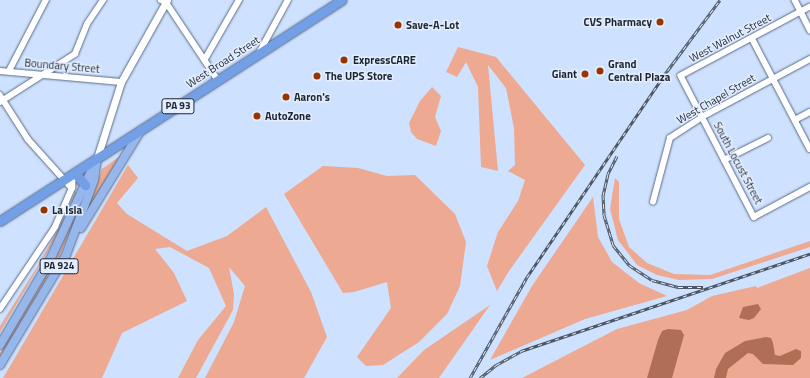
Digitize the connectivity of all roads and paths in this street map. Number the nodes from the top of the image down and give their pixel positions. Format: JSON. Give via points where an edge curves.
{"nodes":[{"id":1,"x":46,"y":0,"type":"edge"},
{"id":2,"x":103,"y":0,"type":"edge"},
{"id":3,"x":239,"y":0,"type":"edge"},
{"id":4,"x":288,"y":0,"type":"edge"},
{"id":5,"x":342,"y":0,"type":"edge"},
{"id":6,"x":795,"y":0,"type":"edge"},
{"id":7,"x":165,"y":1,"type":"edge"},
{"id":8,"x":810,"y":7,"type":"edge"},
{"id":9,"x":800,"y":12,"type":"junction"},
{"id":10,"x":810,"y":30,"type":"edge"},
{"id":11,"x":752,"y":38,"type":"junction"},
{"id":12,"x":259,"y":53,"type":"junction"},
{"id":13,"x":205,"y":59,"type":"junction"},
{"id":14,"x":810,"y":59,"type":"edge"},
{"id":15,"x":0,"y":71,"type":"edge"},
{"id":16,"x":9,"y":71,"type":"junction"},
{"id":17,"x":45,"y":74,"type":"junction"},
{"id":18,"x":681,"y":76,"type":"joint"},
{"id":19,"x":773,"y":78,"type":"junction"},
{"id":20,"x":218,"y":80,"type":"junction"},
{"id":21,"x":122,"y":82,"type":"junction"},
{"id":22,"x":1,"y":99,"type":"edge"},
{"id":23,"x":810,"y":112,"type":"edge"},
{"id":24,"x":702,"y":117,"type":"junction"},
{"id":25,"x":795,"y":120,"type":"junction"},
{"id":26,"x":141,"y":130,"type":"junction"},
{"id":27,"x":768,"y":138,"type":"dead end"},
{"id":28,"x":810,"y":149,"type":"edge"},
{"id":29,"x":97,"y":158,"type":"junction"},
{"id":30,"x":724,"y":160,"type":"junction"},
{"id":31,"x":74,"y":173,"type":"junction"},
{"id":32,"x":63,"y":180,"type":"junction"},
{"id":33,"x":85,"y":185,"type":"junction"},
{"id":34,"x":810,"y":187,"type":"edge"},
{"id":35,"x":72,"y":188,"type":"junction"},
{"id":36,"x":653,"y":202,"type":"dead end"},
{"id":37,"x":0,"y":221,"type":"edge"},
{"id":38,"x":66,"y":255,"type":"junction"},
{"id":39,"x":1,"y":304,"type":"edge"},
{"id":40,"x":0,"y":345,"type":"edge"},
{"id":41,"x":0,"y":365,"type":"edge"}],
"edges":[{"from":1,"to":16,"type":"street"},
{"from":2,"to":17,"type":"street","via":[[87,24],[75,54]]},
{"from":3,"to":13,"type":"street"},
{"from":4,"to":12,"type":"street"},
{"from":5,"to":12,"type":"highway","name":"West Broad Street","number":"PA 93"},
{"from":6,"to":9,"type":"street"},
{"from":7,"to":13,"type":"street"},
{"from":7,"to":21,"type":"street"},
{"from":8,"to":9,"type":"street","name":"West Walnut Street"},
{"from":9,"to":10,"type":"street"},
{"from":9,"to":11,"type":"street","name":"West Walnut Street"},
{"from":11,"to":18,"type":"street","name":"West Walnut Street"},
{"from":11,"to":19,"type":"street"},
{"from":12,"to":20,"type":"highway","name":"West Broad Street","number":"PA 93"},
{"from":13,"to":20,"type":"street"},
{"from":14,"to":19,"type":"street","name":"West Chapel Street"},
{"from":15,"to":16,"type":"street","name":"Boundary Street"},
{"from":16,"to":17,"type":"street","name":"Boundary Street"},
{"from":17,"to":21,"type":"street","name":"Boundary Street"},
{"from":17,"to":22,"type":"street"},
{"from":18,"to":24,"type":"street","name":"South Locust Street"},
{"from":19,"to":24,"type":"street","name":"West Chapel Street"},
{"from":19,"to":25,"type":"street"},
{"from":20,"to":26,"type":"highway","name":"West Broad Street","number":"PA 93"},
{"from":21,"to":29,"type":"street"},
{"from":22,"to":32,"type":"street","via":[[28,139]]},
{"from":23,"to":25,"type":"street"},
{"from":24,"to":30,"type":"street","name":"South Locust Street"},
{"from":24,"to":36,"type":"street","name":"West Chapel Street","via":[[670,138]]},
{"from":25,"to":28,"type":"street"},
{"from":26,"to":29,"type":"highway","name":"West Broad Street","number":"PA 93"},
{"from":26,"to":38,"type":"main road"},
{"from":27,"to":30,"type":"street"},
{"from":29,"to":31,"type":"highway","number":"PA 93"},
{"from":29,"to":33,"type":"main road"},
{"from":29,"to":38,"type":"main road","number":"PA 924","via":[[94,180]]},
{"from":30,"to":34,"type":"street","name":"South Locust Street","via":[[754,216]]},
{"from":31,"to":32,"type":"highway","number":"PA 93"},
{"from":31,"to":33,"type":"highway"},
{"from":31,"to":35,"type":"street"},
{"from":32,"to":35,"type":"street"},
{"from":32,"to":37,"type":"highway","number":"PA 93"},
{"from":33,"to":40,"type":"main road","number":"PA 924","via":[[50,260]]},
{"from":35,"to":39,"type":"street","via":[[55,227]]},
{"from":38,"to":41,"type":"main road","number":"PA 924"}]}
